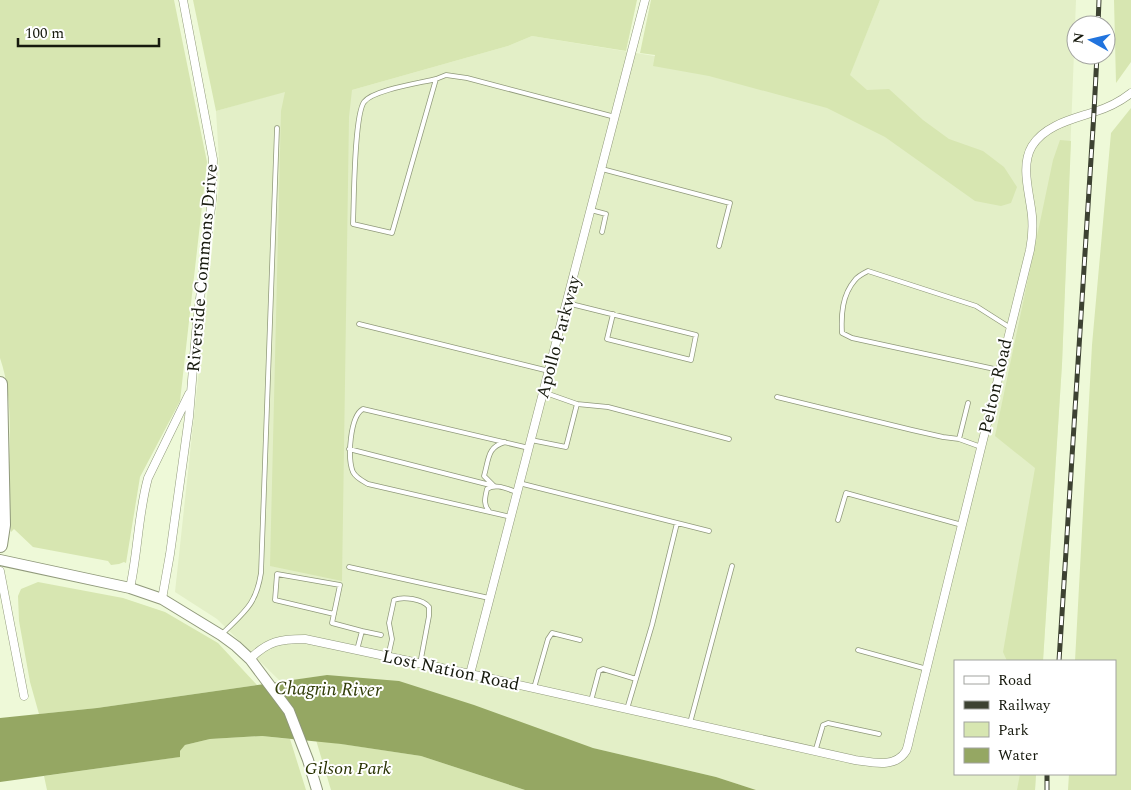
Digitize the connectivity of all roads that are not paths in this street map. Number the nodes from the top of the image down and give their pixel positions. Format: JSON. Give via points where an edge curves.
{"nodes":[{"id":1,"x":184,"y":0,"type":"edge"},
{"id":2,"x":645,"y":0,"type":"edge"},
{"id":3,"x":436,"y":79,"type":"junction"},
{"id":4,"x":1131,"y":93,"type":"edge"},
{"id":5,"x":615,"y":117,"type":"junction"},
{"id":6,"x":277,"y":128,"type":"dead end"},
{"id":7,"x":602,"y":169,"type":"junction"},
{"id":8,"x":591,"y":210,"type":"junction"},
{"id":9,"x":602,"y":232,"type":"dead end"},
{"id":10,"x":719,"y":246,"type":"dead end"},
{"id":11,"x":567,"y":303,"type":"junction"},
{"id":12,"x":613,"y":314,"type":"junction"},
{"id":13,"x":359,"y":324,"type":"dead end"},
{"id":14,"x":1009,"y":327,"type":"junction"},
{"id":15,"x":999,"y":370,"type":"junction"},
{"id":16,"x":549,"y":372,"type":"junction"},
{"id":17,"x":0,"y":384,"type":"edge"},
{"id":18,"x":191,"y":390,"type":"junction"},
{"id":19,"x":543,"y":392,"type":"junction"},
{"id":20,"x":777,"y":397,"type":"dead end"},
{"id":21,"x":968,"y":403,"type":"dead end"},
{"id":22,"x":577,"y":404,"type":"junction"},
{"id":23,"x":729,"y":439,"type":"dead end"},
{"id":24,"x":959,"y":439,"type":"junction"},
{"id":25,"x":505,"y":442,"type":"junction"},
{"id":26,"x":530,"y":444,"type":"junction"},
{"id":27,"x":981,"y":447,"type":"junction"},
{"id":28,"x":349,"y":449,"type":"junction"},
{"id":29,"x":519,"y":483,"type":"junction"},
{"id":30,"x":494,"y":486,"type":"junction"},
{"id":31,"x":517,"y":492,"type":"junction"},
{"id":32,"x":491,"y":513,"type":"junction"},
{"id":33,"x":511,"y":517,"type":"junction"},
{"id":34,"x":838,"y":520,"type":"dead end"},
{"id":35,"x":677,"y":523,"type":"junction"},
{"id":36,"x":962,"y":525,"type":"junction"},
{"id":37,"x":709,"y":531,"type":"dead end"},
{"id":38,"x":0,"y":545,"type":"edge"},
{"id":39,"x":0,"y":560,"type":"edge"},
{"id":40,"x":732,"y":566,"type":"dead end"},
{"id":41,"x":349,"y":567,"type":"dead end"},
{"id":42,"x":0,"y":571,"type":"edge"},
{"id":43,"x":130,"y":588,"type":"junction"},
{"id":44,"x":489,"y":598,"type":"junction"},
{"id":45,"x":162,"y":599,"type":"junction"},
{"id":46,"x":334,"y":614,"type":"junction"},
{"id":47,"x":362,"y":631,"type":"junction"},
{"id":48,"x":221,"y":635,"type":"junction"},
{"id":49,"x":381,"y":635,"type":"dead end"},
{"id":50,"x":580,"y":640,"type":"dead end"},
{"id":51,"x":357,"y":650,"type":"junction"},
{"id":52,"x":858,"y":650,"type":"dead end"},
{"id":53,"x":388,"y":657,"type":"junction"},
{"id":54,"x":250,"y":659,"type":"junction"},
{"id":55,"x":420,"y":664,"type":"junction"},
{"id":56,"x":927,"y":668,"type":"junction"},
{"id":57,"x":470,"y":674,"type":"junction"},
{"id":58,"x":636,"y":679,"type":"junction"},
{"id":59,"x":534,"y":688,"type":"junction"},
{"id":60,"x":24,"y":696,"type":"dead end"},
{"id":61,"x":591,"y":701,"type":"junction"},
{"id":62,"x":627,"y":709,"type":"junction"},
{"id":63,"x":690,"y":723,"type":"junction"},
{"id":64,"x":878,"y":734,"type":"dead end"},
{"id":65,"x":910,"y":736,"type":"joint"},
{"id":66,"x":816,"y":752,"type":"junction"},
{"id":67,"x":317,"y":790,"type":"edge"}],
"edges":[{"from":1,"to":18,"type":"street","name":"Riverside Commons Drive","via":[[213,160],[212,199]]},
{"from":2,"to":5,"type":"street","name":"Apollo Parkway"},
{"from":3,"to":3,"type":"lane","via":[[392,233],[353,224],[358,123],[364,102],[377,92]]},
{"from":3,"to":5,"type":"lane","via":[[446,75],[467,78]]},
{"from":4,"to":14,"type":"street","name":"Pelton Road","via":[[1122,100],[1059,124],[1039,137],[1032,146],[1026,176],[1032,239]]},
{"from":5,"to":7,"type":"street","name":"Apollo Parkway"},
{"from":6,"to":48,"type":"lane","via":[[261,574],[253,602]]},
{"from":7,"to":8,"type":"street","name":"Apollo Parkway"},
{"from":7,"to":10,"type":"lane","via":[[730,203]]},
{"from":8,"to":9,"type":"lane","via":[[606,214]]},
{"from":8,"to":11,"type":"street","name":"Apollo Parkway"},
{"from":11,"to":12,"type":"lane"},
{"from":11,"to":16,"type":"street","name":"Apollo Parkway"},
{"from":12,"to":12,"type":"lane","via":[[696,335],[691,360],[607,338]]},
{"from":13,"to":16,"type":"lane"},
{"from":14,"to":15,"type":"street","name":"Pelton Road"},
{"from":14,"to":15,"type":"lane","via":[[976,306],[868,271],[855,279],[844,302],[842,333],[852,338]]},
{"from":15,"to":27,"type":"street","name":"Pelton Road"},
{"from":16,"to":19,"type":"street","name":"Apollo Parkway"},
{"from":17,"to":38,"type":"highway","via":[[3,525]]},
{"from":18,"to":43,"type":"street","name":"Riverside Commons Drive","via":[[148,478]]},
{"from":18,"to":45,"type":"street","name":"Riverside Commons Drive"},
{"from":19,"to":22,"type":"lane"},
{"from":19,"to":26,"type":"street","name":"Apollo Parkway"},
{"from":20,"to":24,"type":"lane"},
{"from":21,"to":24,"type":"lane"},
{"from":22,"to":23,"type":"lane","via":[[608,407]]},
{"from":22,"to":26,"type":"lane","via":[[566,447]]},
{"from":24,"to":27,"type":"lane"},
{"from":25,"to":26,"type":"lane"},
{"from":25,"to":28,"type":"lane","via":[[363,408],[356,416]]},
{"from":25,"to":30,"type":"lane","via":[[492,448],[484,476]]},
{"from":26,"to":29,"type":"street","name":"Apollo Parkway"},
{"from":27,"to":36,"type":"street","name":"Pelton Road"},
{"from":28,"to":30,"type":"lane"},
{"from":28,"to":32,"type":"lane","via":[[353,474],[368,484]]},
{"from":29,"to":31,"type":"street","name":"Apollo Parkway"},
{"from":29,"to":35,"type":"lane"},
{"from":30,"to":31,"type":"lane"},
{"from":30,"to":32,"type":"lane","via":[[487,489],[484,501]]},
{"from":31,"to":33,"type":"street","name":"Apollo Parkway"},
{"from":32,"to":33,"type":"lane"},
{"from":33,"to":44,"type":"street","name":"Apollo Parkway"},
{"from":34,"to":36,"type":"lane","via":[[846,493]]},
{"from":35,"to":37,"type":"lane"},
{"from":35,"to":58,"type":"lane"},
{"from":36,"to":56,"type":"street","name":"Pelton Road"},
{"from":39,"to":43,"type":"street"},
{"from":40,"to":63,"type":"lane"},
{"from":41,"to":44,"type":"lane"},
{"from":42,"to":60,"type":"street"},
{"from":43,"to":45,"type":"street"},
{"from":44,"to":57,"type":"street","name":"Apollo Parkway"},
{"from":45,"to":48,"type":"street"},
{"from":46,"to":46,"type":"lane","via":[[340,585],[277,574],[276,600]]},
{"from":46,"to":47,"type":"lane","via":[[332,624]]},
{"from":47,"to":49,"type":"lane"},
{"from":47,"to":51,"type":"lane"},
{"from":48,"to":54,"type":"street"},
{"from":50,"to":59,"type":"lane","via":[[552,634]]},
{"from":51,"to":53,"type":"street","name":"Lost Nation Road"},
{"from":51,"to":54,"type":"street","name":"Lost Nation Road","via":[[305,639],[283,639],[269,644]]},
{"from":52,"to":56,"type":"lane"},
{"from":53,"to":55,"type":"street","name":"Lost Nation Road"},
{"from":53,"to":55,"type":"lane","via":[[392,639],[389,623],[394,600],[401,597],[430,607]]},
{"from":54,"to":67,"type":"street","via":[[289,711]]},
{"from":55,"to":57,"type":"street","name":"Lost Nation Road"},
{"from":56,"to":65,"type":"street","name":"Pelton Road"},
{"from":57,"to":59,"type":"street","name":"Lost Nation Road"},
{"from":58,"to":61,"type":"lane","via":[[603,669]]},
{"from":58,"to":62,"type":"lane"},
{"from":59,"to":61,"type":"street","name":"Lost Nation Road"},
{"from":61,"to":62,"type":"street","name":"Lost Nation Road"},
{"from":62,"to":63,"type":"street","name":"Lost Nation Road"},
{"from":63,"to":66,"type":"street","name":"Lost Nation Road"},
{"from":64,"to":66,"type":"lane","via":[[828,723],[823,725]]},
{"from":65,"to":66,"type":"street","name":"Lost Nation Road","via":[[906,750],[890,762],[855,760]]}]}
